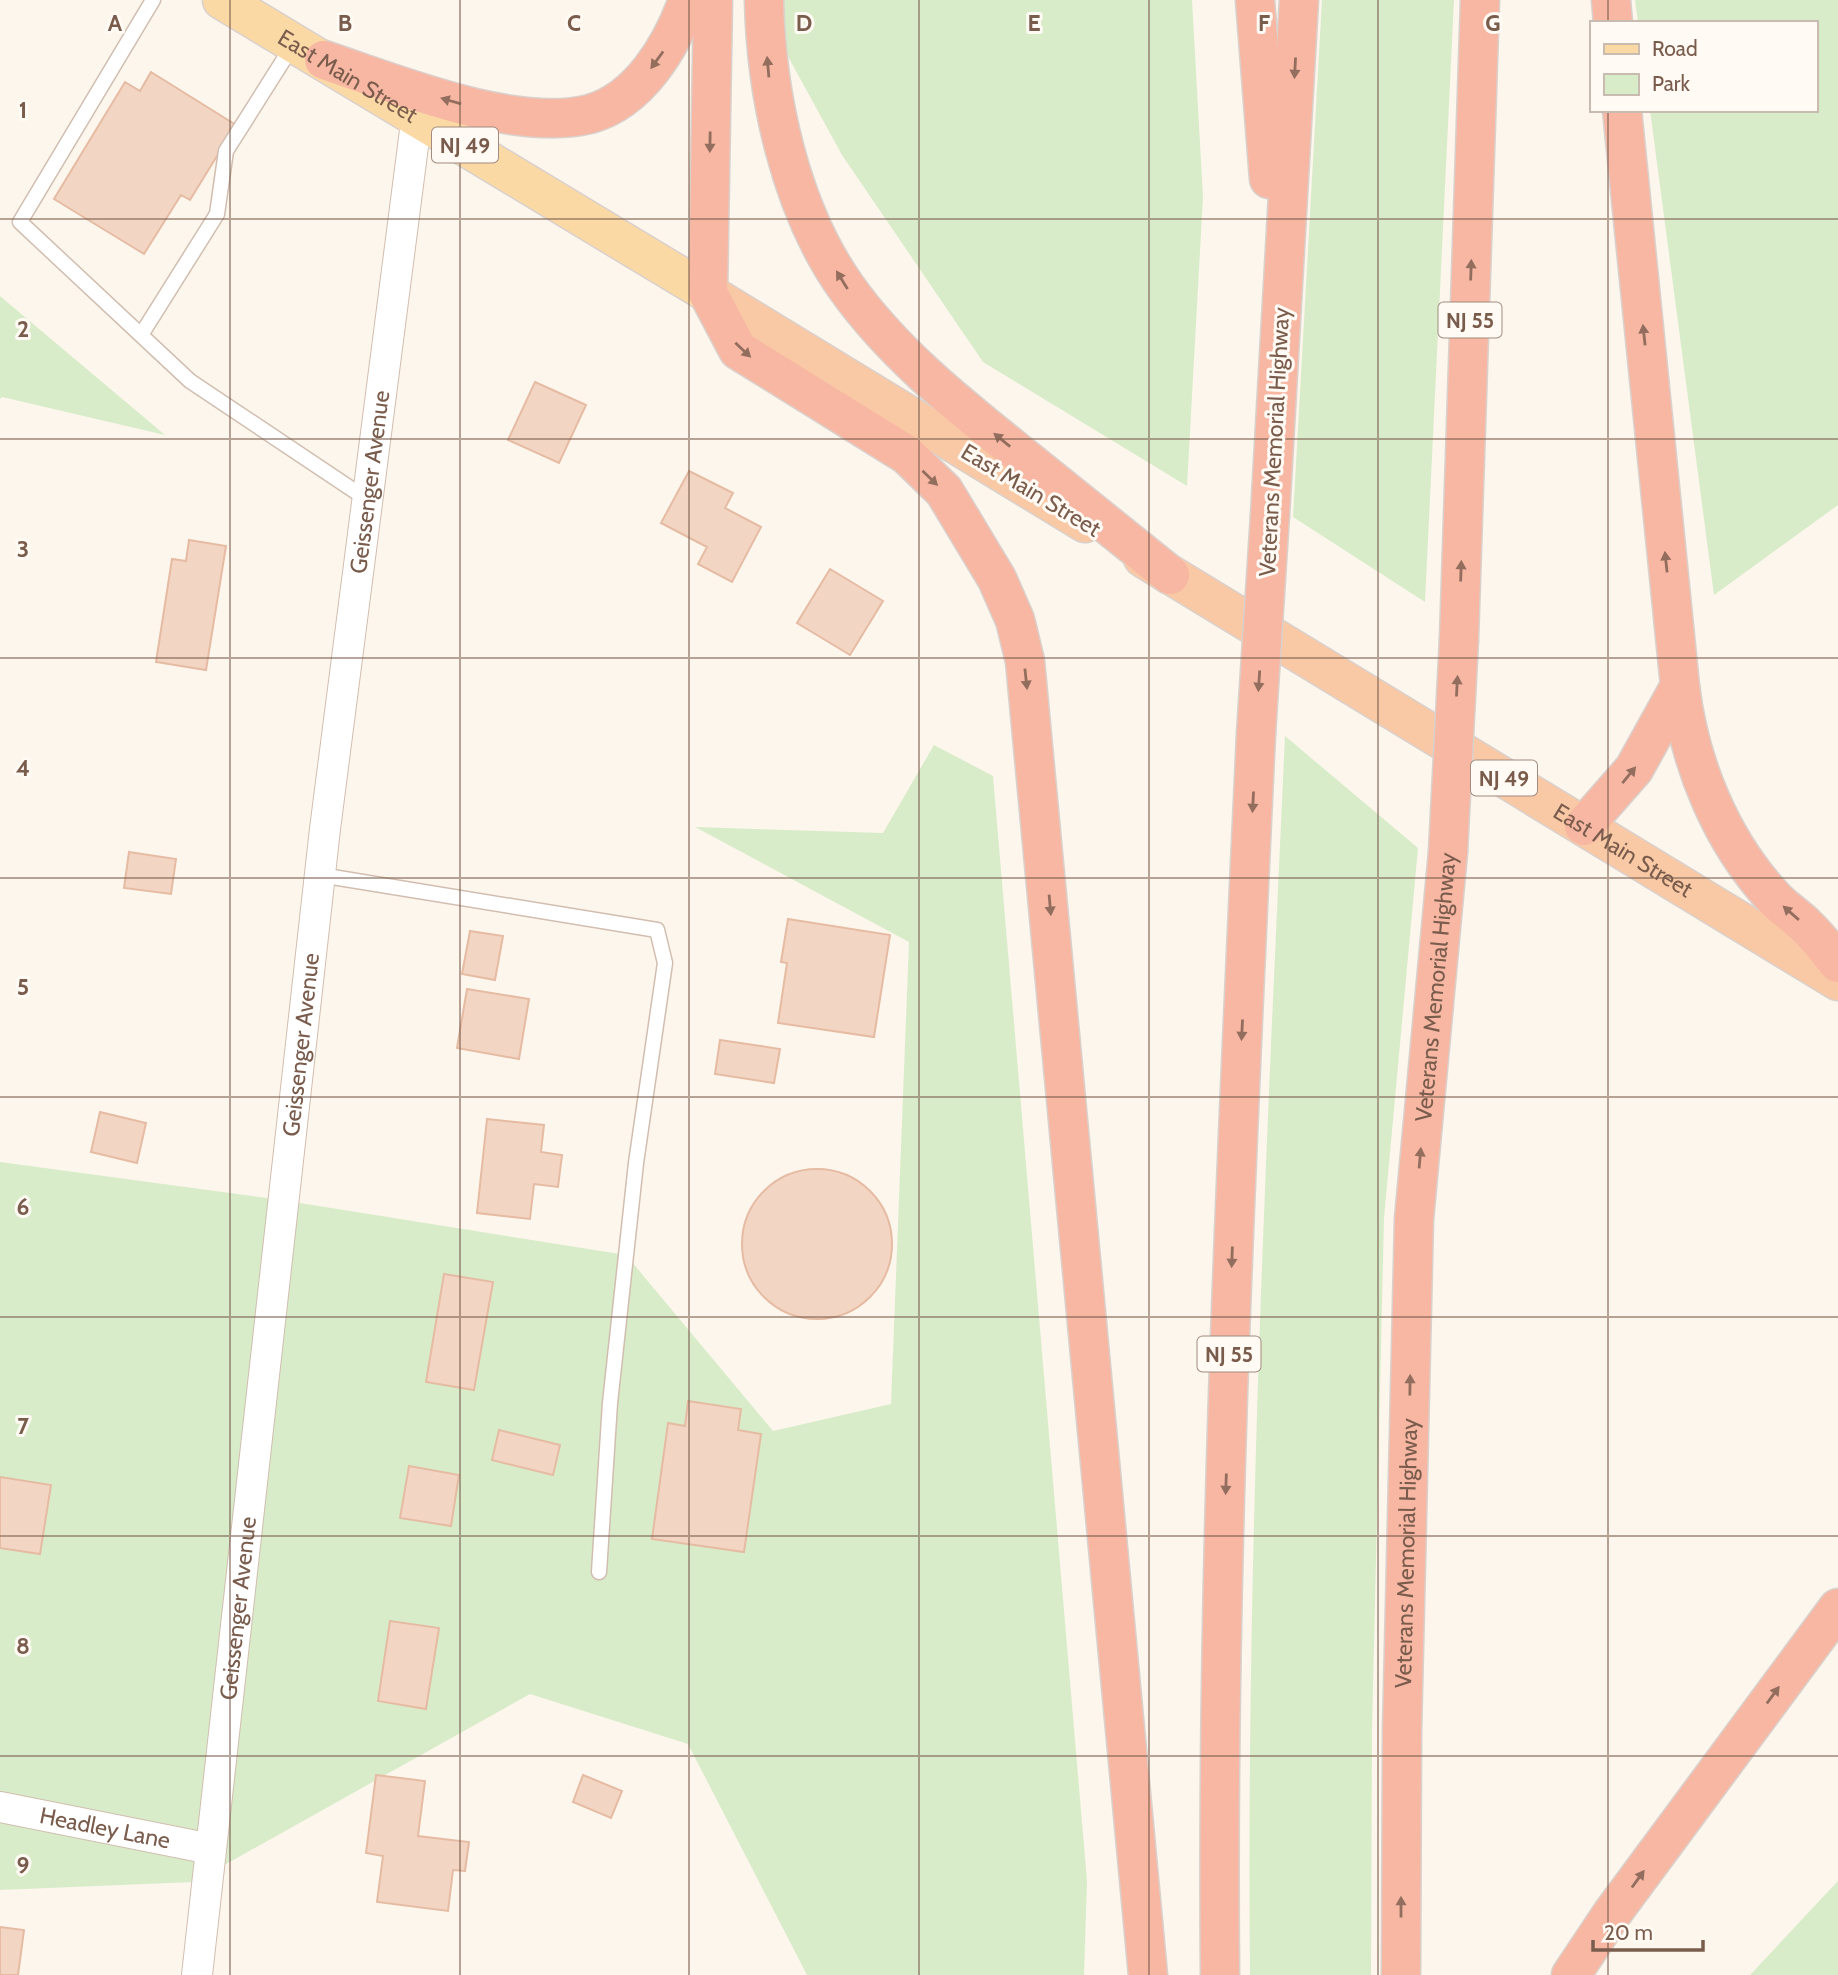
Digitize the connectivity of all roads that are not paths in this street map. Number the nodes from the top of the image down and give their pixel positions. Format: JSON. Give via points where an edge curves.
{"nodes":[{"id":1,"x":153,"y":0,"type":"edge"},
{"id":2,"x":222,"y":0,"type":"edge"},
{"id":3,"x":688,"y":0,"type":"edge"},
{"id":4,"x":713,"y":0,"type":"edge"},
{"id":5,"x":764,"y":0,"type":"edge"},
{"id":6,"x":1255,"y":0,"type":"edge"},
{"id":7,"x":1298,"y":0,"type":"edge"},
{"id":8,"x":1480,"y":0,"type":"edge"},
{"id":9,"x":1611,"y":0,"type":"edge"},
{"id":10,"x":1613,"y":21,"type":"edge"},
{"id":11,"x":309,"y":52,"type":"junction"},
{"id":12,"x":1622,"y":112,"type":"edge"},
{"id":13,"x":416,"y":115,"type":"junction"},
{"id":14,"x":708,"y":293,"type":"junction"},
{"id":15,"x":141,"y":335,"type":"junction"},
{"id":16,"x":1280,"y":338,"type":"junction"},
{"id":17,"x":368,"y":499,"type":"junction"},
{"id":18,"x":1170,"y":575,"type":"junction"},
{"id":19,"x":1680,"y":686,"type":"junction"},
{"id":20,"x":1584,"y":826,"type":"junction"},
{"id":21,"x":320,"y":875,"type":"junction"},
{"id":22,"x":1838,"y":963,"type":"edge"},
{"id":23,"x":1838,"y":981,"type":"edge"},
{"id":24,"x":599,"y":1572,"type":"dead end"},
{"id":25,"x":1833,"y":1611,"type":"edge"},
{"id":26,"x":0,"y":1807,"type":"edge"},
{"id":27,"x":211,"y":1849,"type":"junction"},
{"id":28,"x":197,"y":1975,"type":"edge"},
{"id":29,"x":1148,"y":1975,"type":"edge"},
{"id":30,"x":1220,"y":1975,"type":"edge"},
{"id":31,"x":1401,"y":1975,"type":"edge"},
{"id":32,"x":1571,"y":1975,"type":"edge"}],
"edges":[{"from":1,"to":15,"type":"lane","via":[[20,222]]},
{"from":2,"to":11,"type":"main road","name":"East Main Street","number":"NJ 49"},
{"from":3,"to":11,"type":"highway","one_way":true,"via":[[679,27],[641,81],[591,113],[525,116],[459,104]]},
{"from":4,"to":14,"type":"highway","one_way":true},
{"from":18,"to":5,"type":"highway","one_way":true,"via":[[929,379],[844,285],[802,201],[778,120],[769,78]]},
{"from":6,"to":16,"type":"highway"},
{"from":7,"to":16,"type":"highway","name":"Veterans Memorial Highway","number":"NJ 55","one_way":true},
{"from":31,"to":8,"type":"highway","name":"Veterans Memorial Highway","number":"NJ 55","one_way":true,"bridge":true,"via":[[1414,1219],[1448,852]]},
{"from":9,"to":10,"type":"highway"},
{"from":11,"to":13,"type":"main road","name":"East Main Street","number":"NJ 49"},
{"from":11,"to":15,"type":"lane","via":[[226,151],[217,214]]},
{"from":19,"to":12,"type":"highway","one_way":true},
{"from":13,"to":14,"type":"main road","name":"East Main Street","number":"NJ 49"},
{"from":13,"to":17,"type":"street","name":"Geissenger Avenue"},
{"from":14,"to":18,"type":"highway","name":"East Main Street","number":"NJ 49"},
{"from":14,"to":29,"type":"highway","one_way":true,"via":[[738,350],[907,455],[944,491],[980,547],[1015,620],[1024,661],[1042,823]]},
{"from":15,"to":17,"type":"lane","via":[[190,381]]},
{"from":16,"to":30,"type":"highway","name":"Veterans Memorial Highway","number":"NJ 55","one_way":true,"bridge":true,"via":[[1233,1242],[1218,1747]]},
{"from":17,"to":21,"type":"street","name":"Geissenger Avenue"},
{"from":18,"to":20,"type":"highway","name":"East Main Street","number":"NJ 49"},
{"from":20,"to":19,"type":"highway","one_way":true,"via":[[1634,769]]},
{"from":22,"to":19,"type":"highway","one_way":true,"via":[[1807,926],[1774,899],[1719,817],[1696,768]]},
{"from":20,"to":23,"type":"highway","name":"East Main Street","number":"NJ 49"},
{"from":21,"to":24,"type":"lane","via":[[657,930],[665,963],[636,1163],[610,1403]]},
{"from":21,"to":27,"type":"street","name":"Geissenger Avenue"},
{"from":32,"to":25,"type":"highway","one_way":true},
{"from":26,"to":27,"type":"street","name":"Headley Lane"},
{"from":27,"to":28,"type":"street","name":"Geissenger Avenue"}]}
